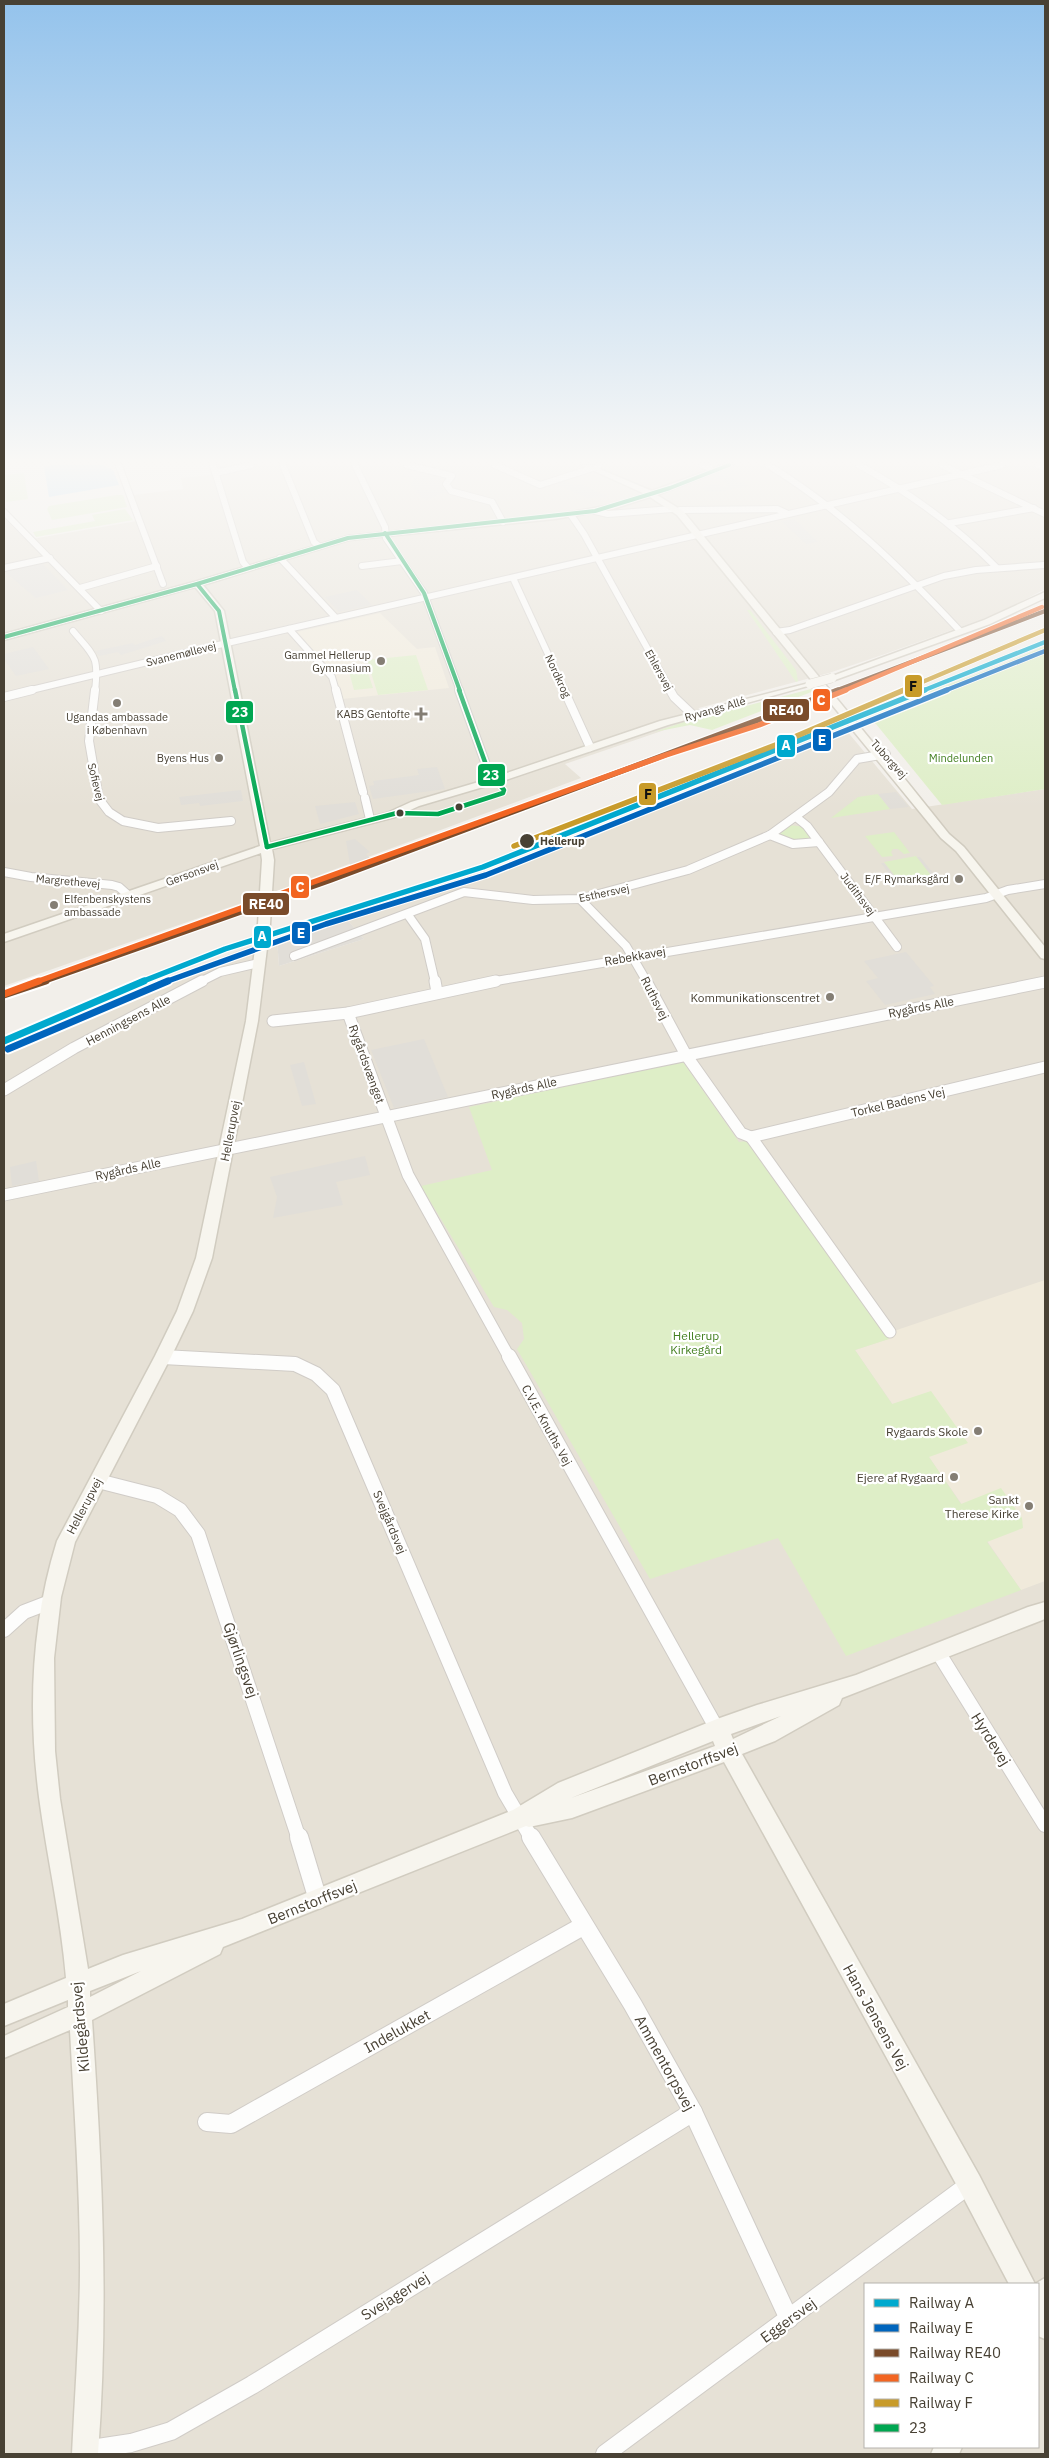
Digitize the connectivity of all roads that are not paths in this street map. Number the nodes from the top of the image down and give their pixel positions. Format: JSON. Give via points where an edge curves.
{"nodes":[{"id":1,"x":72,"y":580,"type":"edge"},
{"id":2,"x":109,"y":580,"type":"edge"},
{"id":3,"x":162,"y":580,"type":"edge"},
{"id":4,"x":211,"y":580,"type":"edge"},
{"id":5,"x":300,"y":580,"type":"edge"},
{"id":6,"x":414,"y":580,"type":"edge"},
{"id":7,"x":506,"y":580,"type":"edge"},
{"id":8,"x":514,"y":580,"type":"edge"},
{"id":9,"x":610,"y":580,"type":"edge"},
{"id":10,"x":734,"y":580,"type":"edge"},
{"id":11,"x":913,"y":580,"type":"edge"},
{"id":12,"x":935,"y":580,"type":"edge"},
{"id":13,"x":163,"y":584,"type":"dead end"},
{"id":14,"x":197,"y":584,"type":"junction"},
{"id":15,"x":918,"y":585,"type":"junction"},
{"id":16,"x":80,"y":588,"type":"junction"},
{"id":17,"x":1045,"y":595,"type":"edge"},
{"id":18,"x":426,"y":598,"type":"junction"},
{"id":19,"x":101,"y":611,"type":"junction"},
{"id":20,"x":336,"y":618,"type":"junction"},
{"id":21,"x":289,"y":629,"type":"junction"},
{"id":22,"x":73,"y":631,"type":"dead end"},
{"id":23,"x":779,"y":631,"type":"junction"},
{"id":24,"x":960,"y":631,"type":"junction"},
{"id":25,"x":4,"y":637,"type":"edge"},
{"id":26,"x":226,"y":643,"type":"junction"},
{"id":27,"x":98,"y":674,"type":"junction"},
{"id":28,"x":4,"y":697,"type":"edge"},
{"id":29,"x":693,"y":715,"type":"junction"},
{"id":30,"x":590,"y":747,"type":"junction"},
{"id":31,"x":883,"y":754,"type":"junction"},
{"id":32,"x":496,"y":780,"type":"junction"},
{"id":33,"x":796,"y":818,"type":"junction"},
{"id":34,"x":370,"y":819,"type":"junction"},
{"id":35,"x":231,"y":821,"type":"dead end"},
{"id":36,"x":770,"y":835,"type":"junction"},
{"id":37,"x":819,"y":842,"type":"junction"},
{"id":38,"x":267,"y":847,"type":"junction"},
{"id":39,"x":4,"y":872,"type":"edge"},
{"id":40,"x":1045,"y":884,"type":"edge"},
{"id":41,"x":997,"y":894,"type":"junction"},
{"id":42,"x":128,"y":895,"type":"junction"},
{"id":43,"x":580,"y":899,"type":"junction"},
{"id":44,"x":408,"y":915,"type":"junction"},
{"id":45,"x":875,"y":916,"type":"junction"},
{"id":46,"x":1019,"y":921,"type":"junction"},
{"id":47,"x":4,"y":938,"type":"edge"},
{"id":48,"x":1045,"y":944,"type":"edge"},
{"id":49,"x":898,"y":946,"type":"dead end"},
{"id":50,"x":1045,"y":955,"type":"edge"},
{"id":51,"x":294,"y":956,"type":"dead end"},
{"id":52,"x":633,"y":956,"type":"junction"},
{"id":53,"x":259,"y":963,"type":"junction"},
{"id":54,"x":1045,"y":968,"type":"edge"},
{"id":55,"x":1045,"y":982,"type":"edge"},
{"id":56,"x":437,"y":992,"type":"junction"},
{"id":57,"x":348,"y":1012,"type":"junction"},
{"id":58,"x":273,"y":1021,"type":"dead end"},
{"id":59,"x":686,"y":1055,"type":"junction"},
{"id":60,"x":1045,"y":1067,"type":"edge"},
{"id":61,"x":4,"y":1090,"type":"edge"},
{"id":62,"x":386,"y":1116,"type":"junction"},
{"id":63,"x":751,"y":1137,"type":"junction"},
{"id":64,"x":227,"y":1149,"type":"junction"},
{"id":65,"x":4,"y":1195,"type":"edge"},
{"id":66,"x":890,"y":1332,"type":"dead end"},
{"id":67,"x":163,"y":1357,"type":"junction"},
{"id":68,"x":98,"y":1481,"type":"junction"},
{"id":69,"x":50,"y":1602,"type":"junction"},
{"id":70,"x":1042,"y":1610,"type":"edge"},
{"id":71,"x":4,"y":1630,"type":"edge"},
{"id":72,"x":938,"y":1652,"type":"junction"},
{"id":73,"x":856,"y":1684,"type":"junction"},
{"id":74,"x":717,"y":1729,"type":"junction"},
{"id":75,"x":729,"y":1750,"type":"junction"},
{"id":76,"x":520,"y":1818,"type":"junction"},
{"id":77,"x":1045,"y":1825,"type":"edge"},
{"id":78,"x":318,"y":1900,"type":"junction"},
{"id":79,"x":583,"y":1926,"type":"junction"},
{"id":80,"x":242,"y":1930,"type":"junction"},
{"id":81,"x":77,"y":1985,"type":"junction"},
{"id":82,"x":79,"y":2014,"type":"junction"},
{"id":83,"x":4,"y":2015,"type":"edge"},
{"id":84,"x":4,"y":2047,"type":"edge"},
{"id":85,"x":693,"y":2112,"type":"junction"},
{"id":86,"x":207,"y":2122,"type":"dead end"},
{"id":87,"x":970,"y":2184,"type":"junction"},
{"id":88,"x":1021,"y":2283,"type":"edge"},
{"id":89,"x":1045,"y":2291,"type":"edge"},
{"id":90,"x":1039,"y":2304,"type":"edge"},
{"id":91,"x":1039,"y":2315,"type":"edge"},
{"id":92,"x":790,"y":2319,"type":"junction"},
{"id":93,"x":1045,"y":2326,"type":"edge"},
{"id":94,"x":85,"y":2452,"type":"edge"},
{"id":95,"x":605,"y":2454,"type":"edge"}],
"edges":[{"from":1,"to":16,"type":"street"},
{"from":2,"to":16,"type":"street"},
{"from":3,"to":13,"type":"street"},
{"from":4,"to":14,"type":"street"},
{"from":5,"to":20,"type":"street"},
{"from":6,"to":18,"type":"street"},
{"from":7,"to":18,"type":"street","name":"Svanemøllevej"},
{"from":8,"to":30,"type":"street","name":"Nordkrog"},
{"from":9,"to":29,"type":"street","name":"Ehlersvej","via":[[674,697]]},
{"from":10,"to":23,"type":"street","name":"Tuborgvej"},
{"from":11,"to":15,"type":"street"},
{"from":12,"to":15,"type":"street"},
{"from":14,"to":19,"type":"street"},
{"from":14,"to":26,"type":"street","name":"Hellerupvej","via":[[218,607]]},
{"from":15,"to":23,"type":"street"},
{"from":15,"to":24,"type":"street"},
{"from":16,"to":19,"type":"street"},
{"from":17,"to":24,"type":"street","name":"Ryvangs Allé","via":[[1014,611]]},
{"from":18,"to":20,"type":"street","name":"Svanemøllevej"},
{"from":18,"to":32,"type":"street","via":[[489,773]]},
{"from":19,"to":25,"type":"street"},
{"from":20,"to":21,"type":"street","name":"Svanemøllevej"},
{"from":21,"to":26,"type":"street","name":"Svanemøllevej"},
{"from":21,"to":34,"type":"street","via":[[332,677]]},
{"from":22,"to":27,"type":"street","name":"Sofievej","via":[[94,657]]},
{"from":23,"to":31,"type":"street","name":"Tuborgvej","via":[[870,746]]},
{"from":24,"to":29,"type":"street","name":"Ryvangs Allé","bridge":true,"via":[[832,678]]},
{"from":26,"to":27,"type":"street","name":"Svanemøllevej"},
{"from":26,"to":38,"type":"street","name":"Hellerupvej"},
{"from":27,"to":28,"type":"street","name":"Svanemøllevej"},
{"from":27,"to":35,"type":"street","name":"Sofievej","via":[[89,741],[103,807],[116,819],[140,826],[168,827]]},
{"from":29,"to":30,"type":"street","name":"Ryvangs Allé"},
{"from":30,"to":32,"type":"street","name":"Ryvangs Allé"},
{"from":31,"to":33,"type":"street","name":"Esthersvej","via":[[857,759],[829,792]]},
{"from":31,"to":41,"type":"street","name":"Tuborgvej","via":[[939,829],[960,848]]},
{"from":32,"to":34,"type":"street","name":"Ryvangs Allé"},
{"from":33,"to":36,"type":"street","name":"Esthersvej"},
{"from":33,"to":37,"type":"street","name":"Judithsvej"},
{"from":34,"to":38,"type":"street","name":"Gersonsvej"},
{"from":36,"to":37,"type":"street","via":[[793,844]]},
{"from":36,"to":43,"type":"street","name":"Esthersvej","via":[[688,870]]},
{"from":37,"to":45,"type":"street","name":"Judithsvej"},
{"from":38,"to":42,"type":"street","name":"Gersonsvej"},
{"from":38,"to":53,"type":"street","name":"Hellerupvej","via":[[268,891]]},
{"from":39,"to":42,"type":"street","name":"Margrethevej","via":[[31,878],[112,885]]},
{"from":40,"to":41,"type":"street","name":"Rebekkavej"},
{"from":41,"to":45,"type":"street","name":"Rebekkavej"},
{"from":41,"to":46,"type":"street","name":"Tuborgvej"},
{"from":42,"to":47,"type":"street","name":"Gersonsvej"},
{"from":43,"to":44,"type":"street","name":"Esthersvej","via":[[534,900],[464,892]]},
{"from":43,"to":52,"type":"street","name":"Ruthsvej"},
{"from":44,"to":51,"type":"street","name":"Esthersvej"},
{"from":44,"to":56,"type":"street","via":[[425,939]]},
{"from":45,"to":49,"type":"street","name":"Judithsvej"},
{"from":45,"to":52,"type":"street","name":"Rebekkavej"},
{"from":46,"to":48,"type":"street","name":"Tuborgvej"},
{"from":46,"to":50,"type":"street","name":"Tuborgvej"},
{"from":46,"to":54,"type":"street"},
{"from":52,"to":56,"type":"street","name":"Rebekkavej"},
{"from":52,"to":59,"type":"street","name":"Ruthsvej"},
{"from":53,"to":61,"type":"street","name":"Henningsens Alle","via":[[220,972],[74,1048]]},
{"from":53,"to":64,"type":"street","name":"Hellerupvej","via":[[252,1021]]},
{"from":55,"to":59,"type":"street","name":"Rygårds Alle"},
{"from":56,"to":57,"type":"street","name":"Rebekkavej"},
{"from":57,"to":58,"type":"street","name":"Rebekkavej"},
{"from":57,"to":62,"type":"street","name":"Rygårdsvænget"},
{"from":59,"to":62,"type":"street","name":"Rygårds Alle"},
{"from":59,"to":63,"type":"street","via":[[740,1134]]},
{"from":60,"to":63,"type":"street","name":"Torkel Badens Vej"},
{"from":62,"to":64,"type":"street","name":"Rygårds Alle"},
{"from":62,"to":74,"type":"street","name":"C.V.E. Knuths Vej","via":[[408,1174]]},
{"from":63,"to":66,"type":"street"},
{"from":64,"to":65,"type":"street","name":"Rygårds Alle"},
{"from":64,"to":67,"type":"street","name":"Hellerupvej","via":[[204,1258],[185,1311]]},
{"from":67,"to":68,"type":"street","name":"Hellerupvej"},
{"from":67,"to":76,"type":"street","name":"Svejgårdsvej","via":[[295,1364],[312,1369],[333,1390],[505,1793]]},
{"from":68,"to":69,"type":"street","name":"Hellerupvej","via":[[66,1541],[56,1567]]},
{"from":68,"to":78,"type":"street","name":"Gjørlingsvej","via":[[157,1496],[180,1510],[198,1534]]},
{"from":69,"to":71,"type":"street","via":[[27,1609]]},
{"from":69,"to":81,"type":"street","name":"Kildegårdsvej","via":[[43,1719],[47,1778],[73,1938]]},
{"from":70,"to":72,"type":"street","name":"Bernstorffsvej"},
{"from":72,"to":73,"type":"street","name":"Bernstorffsvej"},
{"from":72,"to":77,"type":"street","name":"Hyrdevej"},
{"from":73,"to":74,"type":"street","name":"Bernstorffsvej"},
{"from":73,"to":75,"type":"street","name":"Bernstorffsvej","via":[[768,1734]]},
{"from":74,"to":75,"type":"street","name":"Hans Jensens Vej"},
{"from":74,"to":76,"type":"street","name":"Bernstorffsvej","via":[[565,1790]]},
{"from":75,"to":76,"type":"street","name":"Bernstorffsvej","via":[[572,1808]]},
{"from":75,"to":87,"type":"street","name":"Hans Jensens Vej"},
{"from":76,"to":78,"type":"street","name":"Bernstorffsvej"},
{"from":76,"to":79,"type":"street","name":"Ammentorpsvej"},
{"from":78,"to":80,"type":"street","name":"Bernstorffsvej"},
{"from":79,"to":85,"type":"street","name":"Ammentorpsvej","via":[[634,2005]]},
{"from":79,"to":86,"type":"street","name":"Indelukket","via":[[231,2124]]},
{"from":80,"to":81,"type":"street","name":"Bernstorffsvej","via":[[123,1966]]},
{"from":80,"to":82,"type":"street","name":"Bernstorffsvej"},
{"from":81,"to":82,"type":"street","name":"Kildegårdsvej"},
{"from":81,"to":83,"type":"street","name":"Bernstorffsvej"},
{"from":82,"to":84,"type":"street","name":"Bernstorffsvej"},
{"from":82,"to":94,"type":"street","name":"Kildegårdsvej","via":[[94,2236]]},
{"from":85,"to":92,"type":"street","name":"Ammentorpsvej"},
{"from":85,"to":94,"type":"street","name":"Svejagervej","via":[[252,2385],[171,2431],[131,2444]]},
{"from":87,"to":88,"type":"street","name":"Hans Jensens Vej"},
{"from":87,"to":92,"type":"street","name":"Eggersvej"},
{"from":89,"to":90,"type":"street"},
{"from":91,"to":93,"type":"street"},
{"from":92,"to":95,"type":"street","name":"Eggersvej"}]}
